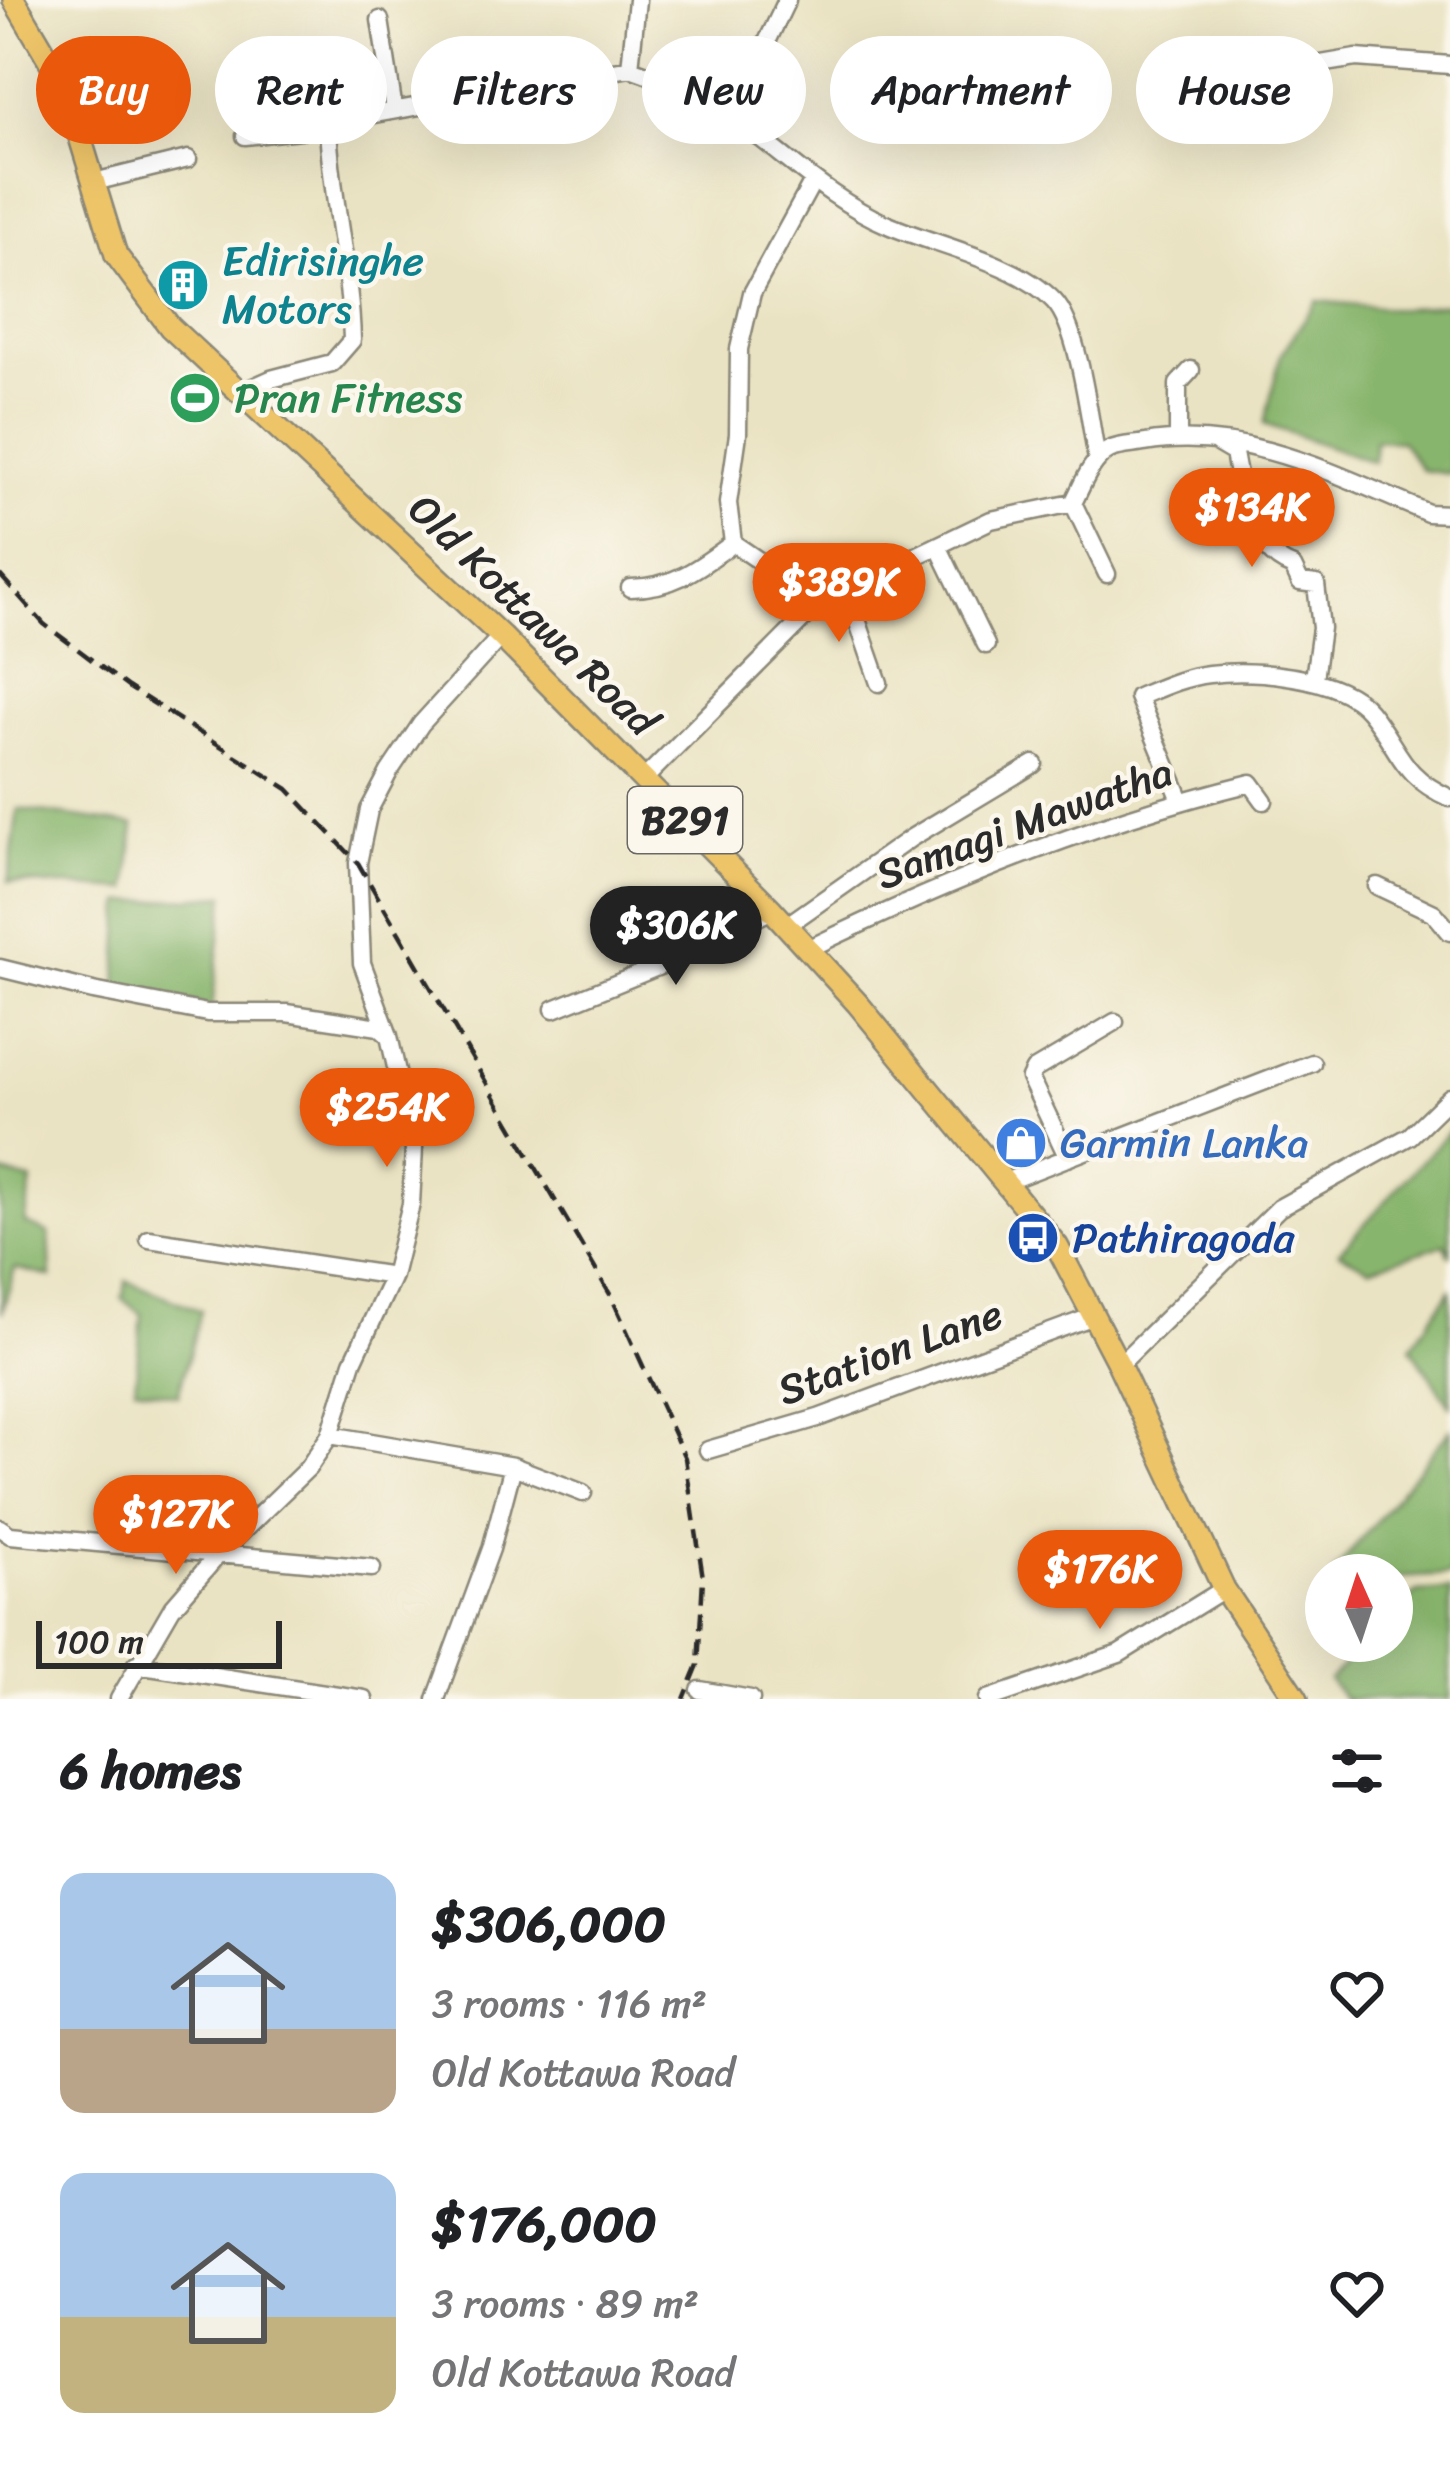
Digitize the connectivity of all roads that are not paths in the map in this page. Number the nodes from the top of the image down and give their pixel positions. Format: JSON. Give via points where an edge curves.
{"nodes":[{"id":1,"x":14,"y":0,"type":"edge"},
{"id":2,"x":637,"y":0,"type":"edge"},
{"id":3,"x":787,"y":0,"type":"edge"},
{"id":4,"x":380,"y":20,"type":"dead end"},
{"id":5,"x":770,"y":36,"type":"edge"},
{"id":6,"x":1333,"y":62,"type":"edge"},
{"id":7,"x":1450,"y":64,"type":"edge"},
{"id":8,"x":630,"y":68,"type":"junction"},
{"id":9,"x":642,"y":72,"type":"edge"},
{"id":10,"x":394,"y":110,"type":"junction"},
{"id":11,"x":387,"y":112,"type":"edge"},
{"id":12,"x":328,"y":144,"type":"edge"},
{"id":13,"x":765,"y":144,"type":"edge"},
{"id":14,"x":188,"y":159,"type":"dead end"},
{"id":15,"x":94,"y":182,"type":"junction"},
{"id":16,"x":813,"y":182,"type":"junction"},
{"id":17,"x":1191,"y":370,"type":"dead end"},
{"id":18,"x":242,"y":392,"type":"junction"},
{"id":19,"x":1178,"y":437,"type":"junction"},
{"id":20,"x":1211,"y":439,"type":"junction"},
{"id":21,"x":1097,"y":460,"type":"junction"},
{"id":22,"x":1073,"y":503,"type":"junction"},
{"id":23,"x":1450,"y":514,"type":"edge"},
{"id":24,"x":733,"y":543,"type":"junction"},
{"id":25,"x":939,"y":548,"type":"junction"},
{"id":26,"x":1107,"y":574,"type":"dead end"},
{"id":27,"x":631,"y":588,"type":"dead end"},
{"id":28,"x":847,"y":591,"type":"junction"},
{"id":29,"x":820,"y":602,"type":"junction"},
{"id":30,"x":502,"y":636,"type":"junction"},
{"id":31,"x":986,"y":645,"type":"dead end"},
{"id":32,"x":1314,"y":679,"type":"junction"},
{"id":33,"x":880,"y":682,"type":"dead end"},
{"id":34,"x":1034,"y":764,"type":"dead end"},
{"id":35,"x":645,"y":778,"type":"junction"},
{"id":36,"x":1450,"y":799,"type":"edge"},
{"id":37,"x":1181,"y":800,"type":"junction"},
{"id":38,"x":1264,"y":801,"type":"dead end"},
{"id":39,"x":1377,"y":886,"type":"dead end"},
{"id":40,"x":779,"y":918,"type":"junction"},
{"id":41,"x":1450,"y":932,"type":"edge"},
{"id":42,"x":806,"y":950,"type":"junction"},
{"id":43,"x":0,"y":968,"type":"edge"},
{"id":44,"x":554,"y":1009,"type":"dead end"},
{"id":45,"x":1115,"y":1022,"type":"dead end"},
{"id":46,"x":389,"y":1036,"type":"junction"},
{"id":47,"x":1312,"y":1063,"type":"dead end"},
{"id":48,"x":1450,"y":1097,"type":"edge"},
{"id":49,"x":1068,"y":1158,"type":"junction"},
{"id":50,"x":1005,"y":1182,"type":"junction"},
{"id":51,"x":149,"y":1239,"type":"dead end"},
{"id":52,"x":393,"y":1276,"type":"junction"},
{"id":53,"x":1094,"y":1316,"type":"junction"},
{"id":54,"x":1119,"y":1366,"type":"junction"},
{"id":55,"x":330,"y":1436,"type":"junction"},
{"id":56,"x":707,"y":1450,"type":"dead end"},
{"id":57,"x":513,"y":1466,"type":"junction"},
{"id":58,"x":583,"y":1493,"type":"dead end"},
{"id":59,"x":0,"y":1528,"type":"edge"},
{"id":60,"x":218,"y":1555,"type":"junction"},
{"id":61,"x":372,"y":1568,"type":"dead end"},
{"id":62,"x":1224,"y":1589,"type":"junction"},
{"id":63,"x":136,"y":1664,"type":"junction"},
{"id":64,"x":700,"y":1690,"type":"dead end"},
{"id":65,"x":119,"y":1699,"type":"edge"},
{"id":66,"x":364,"y":1699,"type":"edge"},
{"id":67,"x":436,"y":1699,"type":"edge"},
{"id":68,"x":751,"y":1699,"type":"edge"},
{"id":69,"x":988,"y":1699,"type":"edge"},
{"id":70,"x":1297,"y":1699,"type":"edge"}],
"edges":[{"from":1,"to":15,"type":"main road","name":"Old Kottawa Road","number":"B291","via":[[64,85]]},
{"from":2,"to":8,"type":"street"},
{"from":3,"to":5,"type":"street"},
{"from":4,"to":10,"type":"street"},
{"from":6,"to":7,"type":"street"},
{"from":8,"to":9,"type":"street"},
{"from":8,"to":10,"type":"street"},
{"from":10,"to":11,"type":"street"},
{"from":12,"to":18,"type":"street","via":[[352,340],[332,363]]},
{"from":13,"to":16,"type":"street"},
{"from":14,"to":15,"type":"street"},
{"from":15,"to":18,"type":"main road","name":"Old Kottawa Road","number":"B291","via":[[116,255],[170,326]]},
{"from":16,"to":21,"type":"street","via":[[883,223],[1018,275],[1056,302],[1073,342]]},
{"from":16,"to":24,"type":"street","via":[[752,292],[739,349],[728,502]]},
{"from":17,"to":19,"type":"street","via":[[1178,384]]},
{"from":18,"to":30,"type":"main road","name":"Old Kottawa Road","number":"B291"},
{"from":19,"to":20,"type":"street"},
{"from":19,"to":21,"type":"street","via":[[1112,448]]},
{"from":20,"to":23,"type":"street","via":[[1283,453],[1427,513]]},
{"from":20,"to":32,"type":"street","via":[[1234,452],[1243,500],[1263,542],[1300,582],[1316,584]]},
{"from":21,"to":22,"type":"street"},
{"from":22,"to":25,"type":"street","via":[[991,520]]},
{"from":22,"to":26,"type":"street"},
{"from":24,"to":27,"type":"street","via":[[691,574],[658,588]]},
{"from":24,"to":29,"type":"street"},
{"from":25,"to":28,"type":"street"},
{"from":25,"to":31,"type":"street"},
{"from":28,"to":29,"type":"street"},
{"from":28,"to":33,"type":"street"},
{"from":29,"to":35,"type":"street"},
{"from":30,"to":35,"type":"main road","name":"Old Kottawa Road","number":"B291"},
{"from":30,"to":46,"type":"street","via":[[421,724],[369,810],[358,863],[362,963]]},
{"from":32,"to":36,"type":"street","via":[[1366,707],[1404,767]]},
{"from":32,"to":37,"type":"street","via":[[1214,673],[1138,697]]},
{"from":34,"to":40,"type":"street"},
{"from":35,"to":40,"type":"main road","name":"Old Kottawa Road","number":"B291"},
{"from":37,"to":38,"type":"street","name":"Samagi Mawatha","via":[[1250,783]]},
{"from":37,"to":42,"type":"street","name":"Samagi Mawatha","via":[[1037,848]]},
{"from":39,"to":41,"type":"street","via":[[1434,913]]},
{"from":40,"to":42,"type":"main road","name":"Old Kottawa Road","number":"B291"},
{"from":40,"to":44,"type":"street"},
{"from":42,"to":50,"type":"main road","name":"Old Kottawa Road","number":"B291"},
{"from":43,"to":46,"type":"street","via":[[207,1013],[287,1012],[379,1027]]},
{"from":45,"to":49,"type":"street","via":[[1030,1078]]},
{"from":46,"to":52,"type":"street","via":[[414,1148],[411,1204]]},
{"from":47,"to":49,"type":"street"},
{"from":48,"to":54,"type":"street","via":[[1410,1136],[1279,1208]]},
{"from":49,"to":50,"type":"street"},
{"from":50,"to":53,"type":"main road","name":"Old Kottawa Road","number":"B291","via":[[1057,1246]]},
{"from":51,"to":52,"type":"street"},
{"from":52,"to":55,"type":"street"},
{"from":53,"to":54,"type":"main road","name":"Old Kottawa Road","number":"B291"},
{"from":53,"to":56,"type":"street","name":"Station Lane","via":[[818,1418]]},
{"from":54,"to":62,"type":"main road","name":"Old Kottawa Road","number":"B291"},
{"from":55,"to":57,"type":"street"},
{"from":55,"to":60,"type":"street"},
{"from":57,"to":58,"type":"street"},
{"from":57,"to":67,"type":"street"},
{"from":59,"to":60,"type":"street"},
{"from":60,"to":61,"type":"street"},
{"from":60,"to":63,"type":"street"},
{"from":62,"to":69,"type":"street","via":[[1119,1654]]},
{"from":62,"to":70,"type":"main road","name":"Old Kottawa Road","number":"B291"},
{"from":63,"to":65,"type":"street"},
{"from":63,"to":66,"type":"street"},
{"from":64,"to":68,"type":"street"}]}
